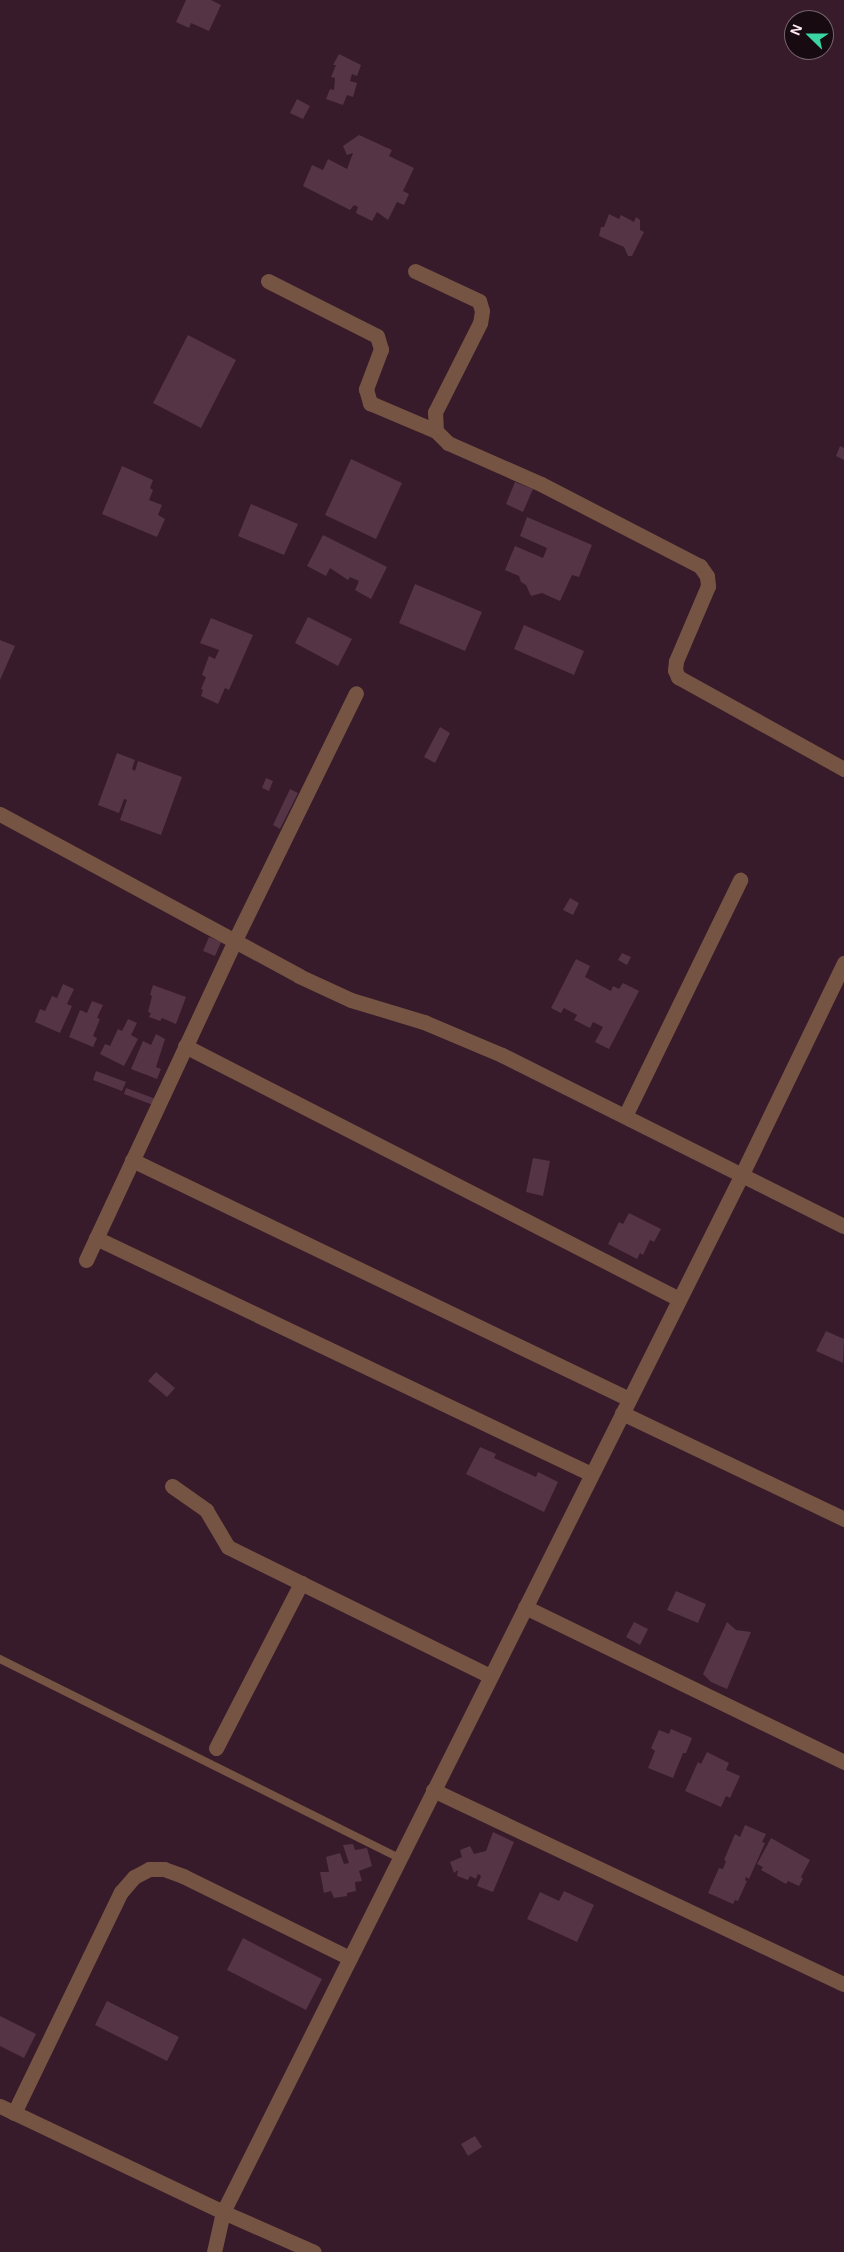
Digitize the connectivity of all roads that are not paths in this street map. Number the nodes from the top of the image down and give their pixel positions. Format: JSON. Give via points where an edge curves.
{"nodes":[{"id":1,"x":415,"y":271,"type":"dead end"},
{"id":2,"x":268,"y":281,"type":"dead end"},
{"id":3,"x":436,"y":431,"type":"junction"},
{"id":4,"x":356,"y":693,"type":"dead end"},
{"id":5,"x":844,"y":769,"type":"edge"},
{"id":6,"x":0,"y":814,"type":"edge"},
{"id":7,"x":740,"y":880,"type":"dead end"},
{"id":8,"x":234,"y":942,"type":"junction"},
{"id":9,"x":844,"y":963,"type":"edge"},
{"id":10,"x":185,"y":1046,"type":"junction"},
{"id":11,"x":625,"y":1116,"type":"junction"},
{"id":12,"x":132,"y":1160,"type":"junction"},
{"id":13,"x":741,"y":1176,"type":"junction"},
{"id":14,"x":844,"y":1226,"type":"edge"},
{"id":15,"x":96,"y":1238,"type":"junction"},
{"id":16,"x":86,"y":1260,"type":"dead end"},
{"id":17,"x":679,"y":1299,"type":"junction"},
{"id":18,"x":629,"y":1399,"type":"junction"},
{"id":19,"x":622,"y":1413,"type":"junction"},
{"id":20,"x":591,"y":1474,"type":"junction"},
{"id":21,"x":172,"y":1486,"type":"dead end"},
{"id":22,"x":844,"y":1519,"type":"edge"},
{"id":23,"x":301,"y":1583,"type":"junction"},
{"id":24,"x":525,"y":1607,"type":"junction"},
{"id":25,"x":0,"y":1660,"type":"edge"},
{"id":26,"x":490,"y":1676,"type":"junction"},
{"id":27,"x":216,"y":1748,"type":"dead end"},
{"id":28,"x":844,"y":1762,"type":"edge"},
{"id":29,"x":433,"y":1790,"type":"junction"},
{"id":30,"x":399,"y":1858,"type":"junction"},
{"id":31,"x":350,"y":1958,"type":"junction"},
{"id":32,"x":844,"y":1984,"type":"edge"},
{"id":33,"x":7,"y":2110,"type":"edge"},
{"id":34,"x":222,"y":2212,"type":"junction"},
{"id":35,"x":214,"y":2252,"type":"edge"},
{"id":36,"x":314,"y":2252,"type":"edge"}],
"edges":[{"from":1,"to":3,"type":"street","via":[[479,301],[482,311],[480,323],[435,412]]},
{"from":2,"to":3,"type":"street","via":[[376,336],[381,348],[366,389],[370,403]]},
{"from":3,"to":5,"type":"street","via":[[448,443],[541,484],[700,566],[707,576],[708,586],[676,661],[674,670],[678,677]]},
{"from":4,"to":8,"type":"street"},
{"from":6,"to":8,"type":"street"},
{"from":7,"to":11,"type":"street"},
{"from":8,"to":10,"type":"street"},
{"from":8,"to":11,"type":"street","via":[[351,1000],[424,1022],[472,1042]]},
{"from":9,"to":13,"type":"street"},
{"from":10,"to":12,"type":"street"},
{"from":10,"to":17,"type":"street"},
{"from":11,"to":13,"type":"street"},
{"from":12,"to":15,"type":"street"},
{"from":12,"to":18,"type":"street"},
{"from":13,"to":14,"type":"street"},
{"from":13,"to":17,"type":"street"},
{"from":15,"to":16,"type":"street"},
{"from":15,"to":20,"type":"street"},
{"from":17,"to":18,"type":"street"},
{"from":18,"to":19,"type":"street"},
{"from":19,"to":20,"type":"street"},
{"from":19,"to":22,"type":"street"},
{"from":20,"to":24,"type":"street"},
{"from":21,"to":23,"type":"street","via":[[206,1510],[228,1547]]},
{"from":23,"to":26,"type":"street"},
{"from":23,"to":27,"type":"street"},
{"from":24,"to":26,"type":"street"},
{"from":24,"to":28,"type":"street"},
{"from":25,"to":30,"type":"lane"},
{"from":26,"to":29,"type":"street"},
{"from":29,"to":30,"type":"street"},
{"from":29,"to":32,"type":"street"},
{"from":30,"to":31,"type":"street"},
{"from":31,"to":33,"type":"street","via":[[183,1876],[164,1869],[149,1869],[134,1877],[121,1892]]},
{"from":31,"to":34,"type":"street"},
{"from":33,"to":34,"type":"street"},
{"from":34,"to":35,"type":"street"},
{"from":34,"to":36,"type":"street"}]}
